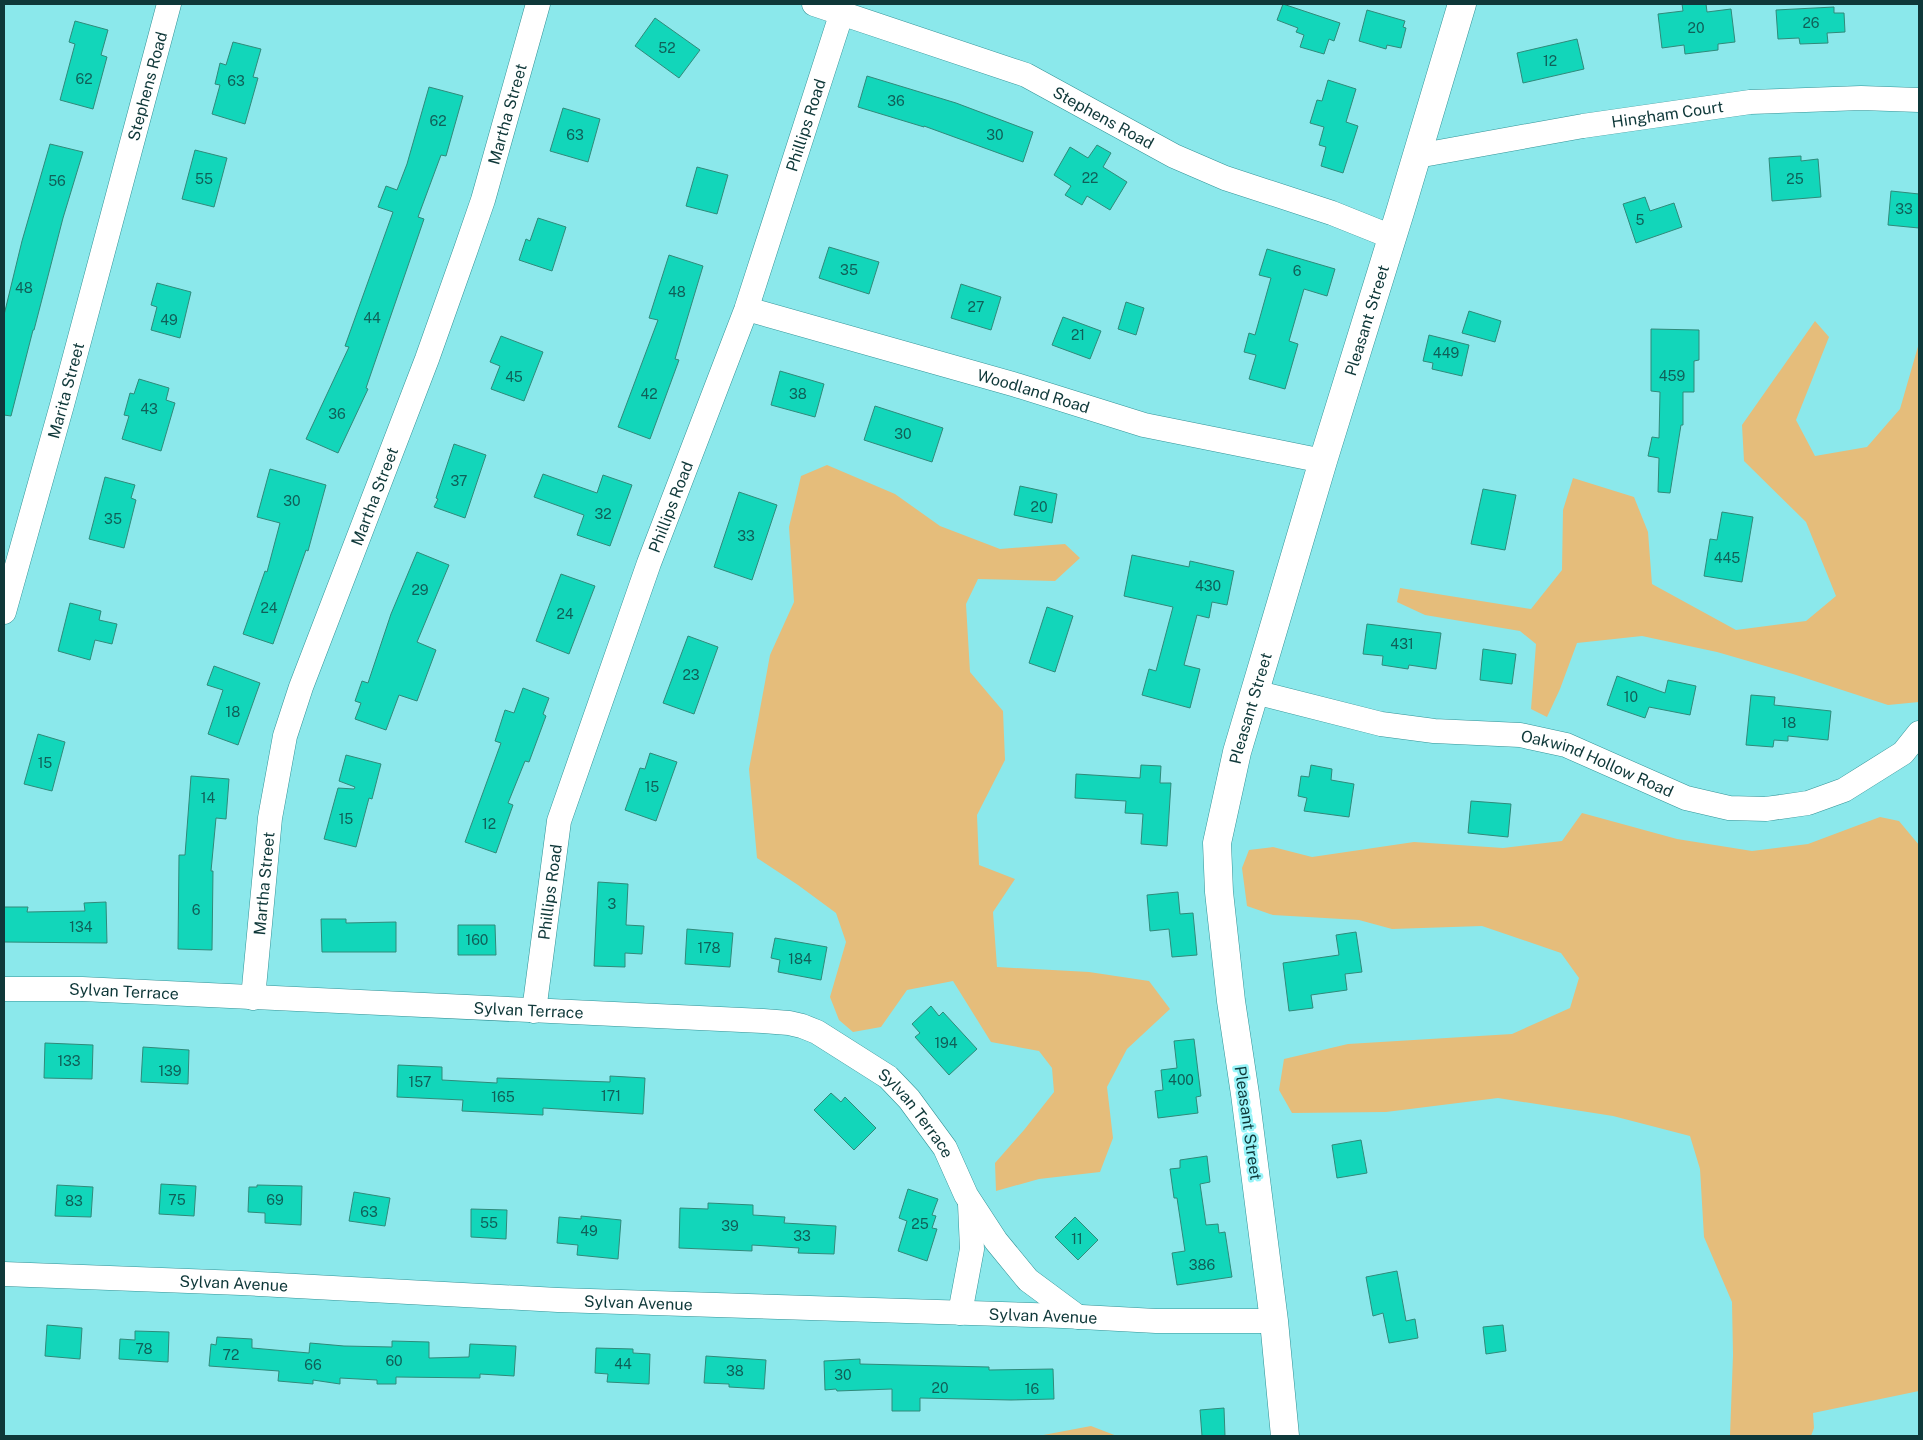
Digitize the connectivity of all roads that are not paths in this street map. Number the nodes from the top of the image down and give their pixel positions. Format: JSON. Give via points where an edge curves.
{"nodes":[{"id":1,"x":169,"y":4,"type":"edge"},
{"id":2,"x":538,"y":4,"type":"edge"},
{"id":3,"x":814,"y":4,"type":"edge"},
{"id":4,"x":1462,"y":4,"type":"edge"},
{"id":5,"x":842,"y":12,"type":"junction"},
{"id":6,"x":1919,"y":100,"type":"edge"},
{"id":7,"x":1417,"y":156,"type":"junction"},
{"id":8,"x":125,"y":168,"type":"joint"},
{"id":9,"x":1392,"y":237,"type":"junction"},
{"id":10,"x":747,"y":309,"type":"junction"},
{"id":11,"x":1323,"y":460,"type":"junction"},
{"id":12,"x":4,"y":612,"type":"edge"},
{"id":13,"x":1255,"y":692,"type":"junction"},
{"id":14,"x":1919,"y":733,"type":"edge"},
{"id":15,"x":4,"y":989,"type":"edge"},
{"id":16,"x":253,"y":998,"type":"junction"},
{"id":17,"x":534,"y":1011,"type":"junction"},
{"id":18,"x":970,"y":1202,"type":"junction"},
{"id":19,"x":4,"y":1274,"type":"edge"},
{"id":20,"x":960,"y":1313,"type":"junction"},
{"id":21,"x":1078,"y":1317,"type":"junction"},
{"id":22,"x":1274,"y":1320,"type":"junction"},
{"id":23,"x":1284,"y":1436,"type":"edge"}],
"edges":[{"from":1,"to":8,"type":"street","name":"Stephens Road"},
{"from":2,"to":16,"type":"street","name":"Martha Street","via":[[483,200],[427,359],[285,736],[270,818]]},
{"from":3,"to":5,"type":"street","name":"Stephens Road"},
{"from":4,"to":7,"type":"street","name":"Pleasant Street"},
{"from":5,"to":9,"type":"street","name":"Stephens Road","via":[[1026,75],[1174,156],[1226,178],[1332,213]]},
{"from":5,"to":10,"type":"street","name":"Phillips Road"},
{"from":6,"to":7,"type":"street","name":"Hingham Court","via":[[1861,98],[1750,102],[1583,126]]},
{"from":7,"to":9,"type":"street","name":"Pleasant Street"},
{"from":8,"to":12,"type":"street","name":"Marita Street"},
{"from":9,"to":11,"type":"street","name":"Pleasant Street"},
{"from":10,"to":11,"type":"street","name":"Woodland Road","via":[[1144,425]]},
{"from":10,"to":17,"type":"street","name":"Phillips Road","via":[[649,563],[559,821]]},
{"from":11,"to":13,"type":"street","name":"Pleasant Street"},
{"from":13,"to":14,"type":"street","name":"Oakwind Hollow Road","via":[[1381,724],[1434,731],[1520,735],[1566,745],[1686,798],[1729,808],[1766,809],[1808,803],[1844,790],[1903,753]]},
{"from":13,"to":22,"type":"street","name":"Pleasant Street","via":[[1217,842],[1231,1001]]},
{"from":15,"to":16,"type":"street","name":"Sylvan Terrace"},
{"from":16,"to":17,"type":"street","name":"Sylvan Terrace"},
{"from":17,"to":18,"type":"street","name":"Sylvan Terrace","via":[[789,1023],[817,1032],[874,1067],[904,1093],[945,1148]]},
{"from":18,"to":20,"type":"street","name":"Sylvan Terrace","via":[[972,1249]]},
{"from":18,"to":21,"type":"street","name":"Sylvan Terrace","via":[[1028,1280]]},
{"from":19,"to":20,"type":"street","name":"Sylvan Avenue","via":[[558,1300]]},
{"from":20,"to":21,"type":"street","name":"Sylvan Avenue"},
{"from":21,"to":22,"type":"street","name":"Sylvan Avenue","via":[[1156,1321]]},
{"from":22,"to":23,"type":"street","name":"Pleasant Street"}]}
